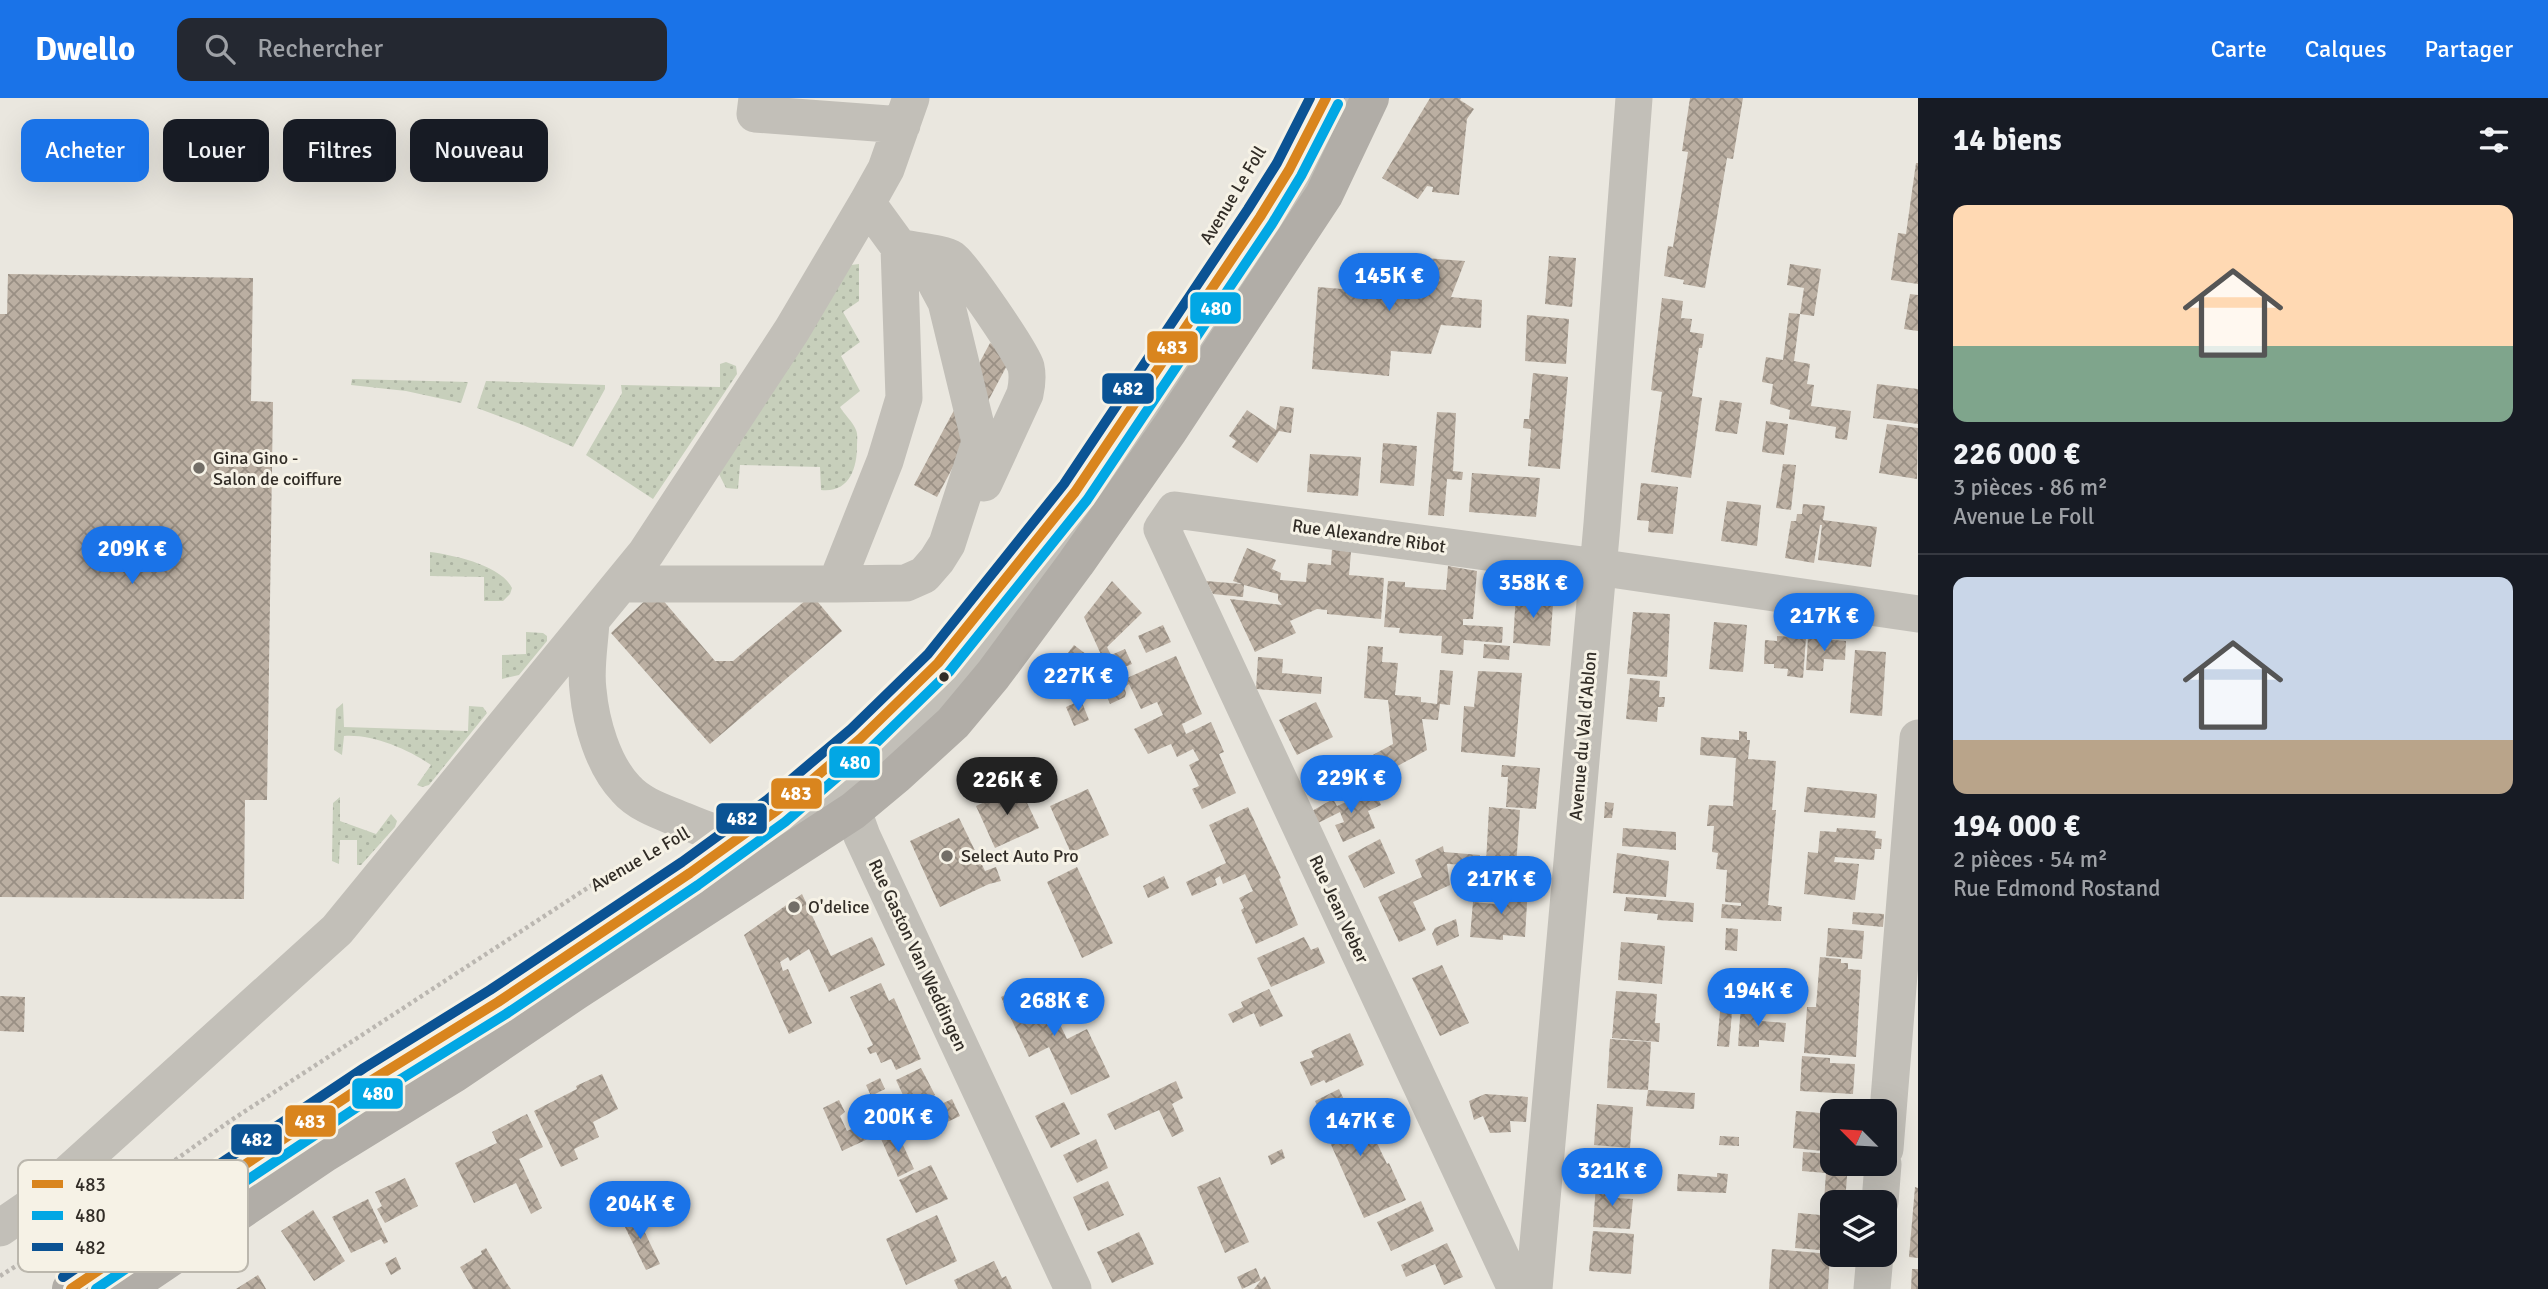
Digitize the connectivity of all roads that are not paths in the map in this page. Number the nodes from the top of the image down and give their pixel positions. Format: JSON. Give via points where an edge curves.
{"nodes":[{"id":1,"x":757,"y":98,"type":"edge"},
{"id":2,"x":1326,"y":98,"type":"edge"},
{"id":3,"x":1346,"y":98,"type":"edge"},
{"id":4,"x":1370,"y":98,"type":"edge"},
{"id":5,"x":1634,"y":98,"type":"edge"},
{"id":6,"x":906,"y":111,"type":"edge"},
{"id":7,"x":867,"y":203,"type":"junction"},
{"id":8,"x":899,"y":247,"type":"junction"},
{"id":9,"x":1162,"y":529,"type":"joint"},
{"id":10,"x":947,"y":544,"type":"junction"},
{"id":11,"x":1597,"y":568,"type":"junction"},
{"id":12,"x":836,"y":583,"type":"junction"},
{"id":13,"x":621,"y":584,"type":"junction"},
{"id":14,"x":1918,"y":614,"type":"edge"},
{"id":15,"x":591,"y":621,"type":"junction"},
{"id":16,"x":1918,"y":738,"type":"edge"},
{"id":17,"x":853,"y":811,"type":"junction"},
{"id":18,"x":743,"y":837,"type":"junction"},
{"id":19,"x":1889,"y":1099,"type":"edge"},
{"id":20,"x":325,"y":1153,"type":"junction"},
{"id":21,"x":83,"y":1160,"type":"edge"},
{"id":22,"x":248,"y":1162,"type":"edge"},
{"id":23,"x":248,"y":1205,"type":"edge"},
{"id":24,"x":18,"y":1216,"type":"edge"},
{"id":25,"x":0,"y":1228,"type":"edge"},
{"id":26,"x":1874,"y":1267,"type":"edge"},
{"id":27,"x":96,"y":1272,"type":"edge"},
{"id":28,"x":149,"y":1272,"type":"edge"},
{"id":29,"x":71,"y":1289,"type":"edge"},
{"id":30,"x":124,"y":1289,"type":"edge"},
{"id":31,"x":1073,"y":1289,"type":"edge"},
{"id":32,"x":1516,"y":1289,"type":"edge"},
{"id":33,"x":1534,"y":1289,"type":"edge"},
{"id":34,"x":1872,"y":1289,"type":"edge"}],
"edges":[{"from":1,"to":6,"type":"street","via":[[755,114]]},
{"from":2,"to":18,"type":"main road","name":"Avenue Le Foll","via":[[1289,170],[1216,285],[1075,492],[1014,571],[937,663],[860,739]]},
{"from":3,"to":20,"type":"street","via":[[1279,227],[1109,477],[1010,608],[918,712],[802,817],[710,882],[360,1107]]},
{"from":4,"to":17,"type":"main road","via":[[1324,195],[1076,564],[953,723]]},
{"from":5,"to":11,"type":"street","name":"Avenue du Val d'Ablon"},
{"from":6,"to":7,"type":"street","via":[[886,169]]},
{"from":7,"to":8,"type":"street"},
{"from":7,"to":13,"type":"street","via":[[786,339]]},
{"from":8,"to":10,"type":"street","via":[[930,272],[946,302],[980,442]]},
{"from":8,"to":10,"type":"street","via":[[952,259],[1026,366],[1025,394],[999,454]]},
{"from":8,"to":12,"type":"street","via":[[904,398],[885,461]]},
{"from":9,"to":11,"type":"street","name":"Rue Alexandre Ribot","via":[[1175,510]]},
{"from":9,"to":32,"type":"street","name":"Rue Jean Veber"},
{"from":10,"to":12,"type":"street","via":[[924,575],[906,583]]},
{"from":11,"to":14,"type":"street","name":"Rue Alexandre Ribot"},
{"from":11,"to":33,"type":"street","name":"Avenue du Val d'Ablon"},
{"from":12,"to":13,"type":"street"},
{"from":13,"to":15,"type":"street"},
{"from":15,"to":18,"type":"street","via":[[588,689],[592,710],[603,750],[625,789],[662,812],[726,836]]},
{"from":15,"to":21,"type":"street","via":[[337,930]]},
{"from":16,"to":19,"type":"street"},
{"from":17,"to":20,"type":"main road","via":[[455,1073]]},
{"from":17,"to":31,"type":"street","name":"Rue Gaston Van Weddingen"},
{"from":18,"to":22,"type":"main road","name":"Avenue Le Foll"},
{"from":20,"to":23,"type":"main road"},
{"from":24,"to":25,"type":"street"},
{"from":26,"to":34,"type":"street"},
{"from":27,"to":29,"type":"main road","name":"Avenue Le Foll"},
{"from":28,"to":30,"type":"main road"}]}
